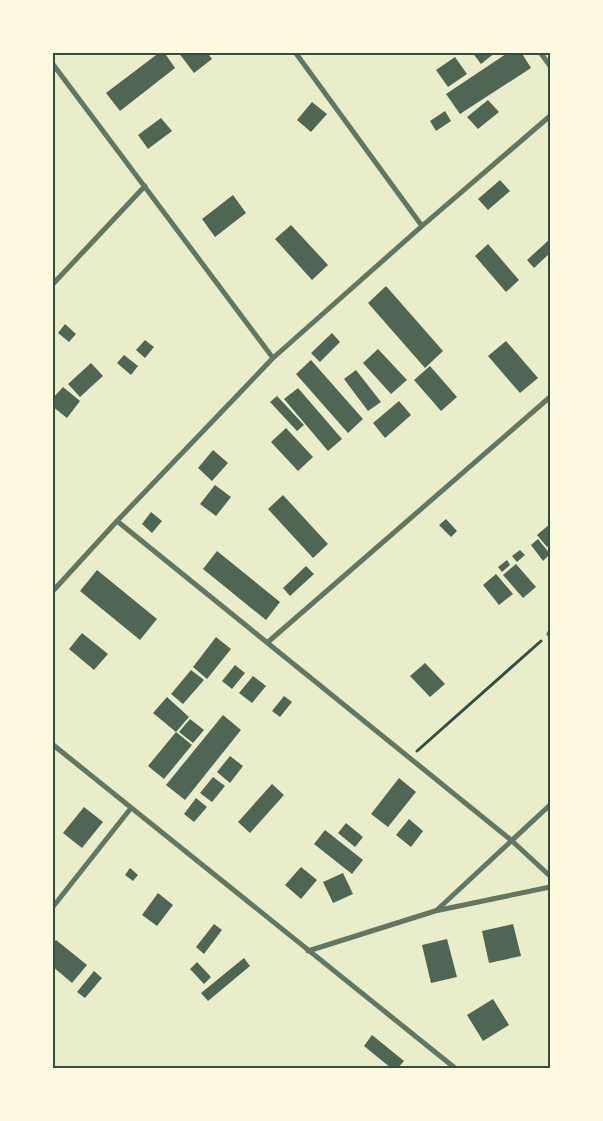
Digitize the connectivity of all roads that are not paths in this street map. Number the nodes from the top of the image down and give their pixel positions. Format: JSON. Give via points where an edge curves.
{"nodes":[{"id":1,"x":295,"y":52,"type":"edge"},
{"id":2,"x":540,"y":52,"type":"edge"},
{"id":3,"x":52,"y":63,"type":"edge"},
{"id":4,"x":550,"y":66,"type":"edge"},
{"id":5,"x":550,"y":116,"type":"edge"},
{"id":6,"x":145,"y":186,"type":"junction"},
{"id":7,"x":422,"y":226,"type":"junction"},
{"id":8,"x":52,"y":285,"type":"edge"},
{"id":9,"x":273,"y":358,"type":"junction"},
{"id":10,"x":550,"y":397,"type":"edge"},
{"id":11,"x":117,"y":521,"type":"junction"},
{"id":12,"x":52,"y":592,"type":"edge"},
{"id":13,"x":268,"y":642,"type":"junction"},
{"id":14,"x":52,"y":744,"type":"edge"},
{"id":15,"x":550,"y":805,"type":"edge"},
{"id":16,"x":131,"y":808,"type":"junction"},
{"id":17,"x":511,"y":840,"type":"junction"},
{"id":18,"x":550,"y":876,"type":"edge"},
{"id":19,"x":550,"y":886,"type":"edge"},
{"id":20,"x":52,"y":908,"type":"edge"},
{"id":21,"x":436,"y":911,"type":"junction"},
{"id":22,"x":308,"y":951,"type":"junction"},
{"id":23,"x":455,"y":1068,"type":"edge"}],
"edges":[{"from":1,"to":7,"type":"street"},
{"from":2,"to":4,"type":"street"},
{"from":3,"to":6,"type":"street"},
{"from":5,"to":7,"type":"street"},
{"from":6,"to":8,"type":"street"},
{"from":6,"to":9,"type":"street"},
{"from":7,"to":9,"type":"street"},
{"from":9,"to":11,"type":"street"},
{"from":10,"to":13,"type":"street"},
{"from":11,"to":12,"type":"street"},
{"from":11,"to":13,"type":"street"},
{"from":13,"to":17,"type":"street"},
{"from":14,"to":16,"type":"street"},
{"from":15,"to":17,"type":"street"},
{"from":16,"to":20,"type":"street"},
{"from":16,"to":22,"type":"street"},
{"from":17,"to":18,"type":"street"},
{"from":17,"to":21,"type":"street"},
{"from":19,"to":21,"type":"street"},
{"from":21,"to":22,"type":"street"},
{"from":22,"to":23,"type":"street"}]}
